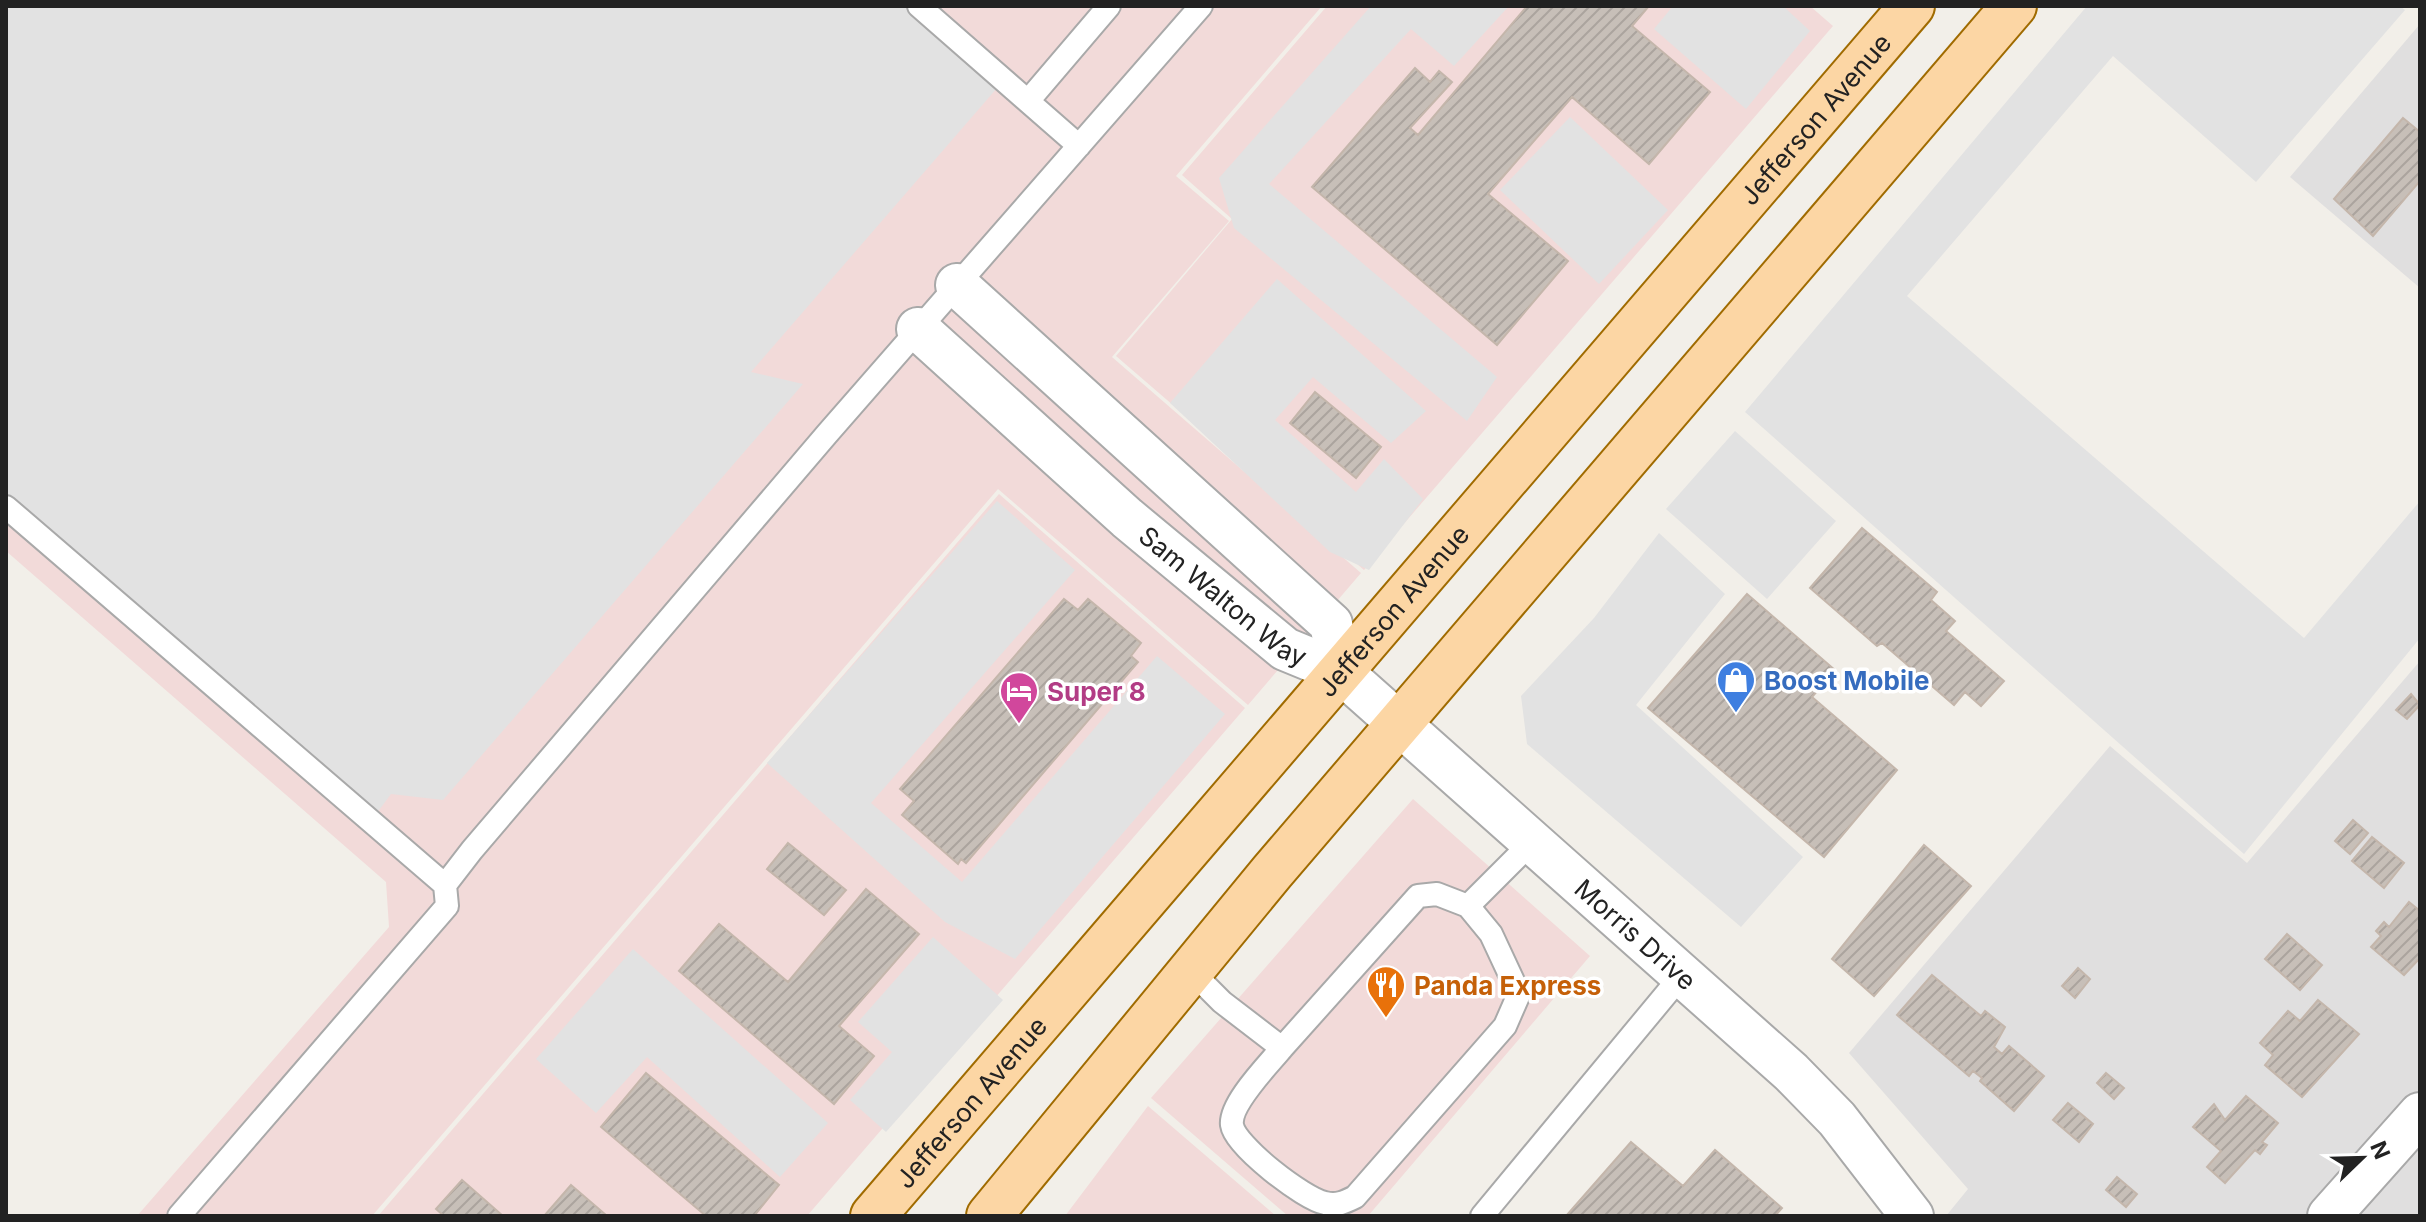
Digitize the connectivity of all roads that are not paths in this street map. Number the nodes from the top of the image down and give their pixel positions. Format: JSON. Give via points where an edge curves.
{"nodes":[{"id":1,"x":919,"y":6,"type":"edge"},
{"id":2,"x":1109,"y":6,"type":"edge"},
{"id":3,"x":1201,"y":6,"type":"edge"},
{"id":4,"x":1912,"y":6,"type":"edge"},
{"id":5,"x":2014,"y":6,"type":"edge"},
{"id":6,"x":1028,"y":101,"type":"junction"},
{"id":7,"x":1079,"y":146,"type":"junction"},
{"id":8,"x":957,"y":285,"type":"junction"},
{"id":9,"x":918,"y":329,"type":"junction"},
{"id":10,"x":6,"y":507,"type":"edge"},
{"id":11,"x":1341,"y":672,"type":"junction"},
{"id":12,"x":1399,"y":726,"type":"junction"},
{"id":13,"x":1531,"y":843,"type":"junction"},
{"id":14,"x":445,"y":885,"type":"junction"},
{"id":15,"x":1468,"y":906,"type":"junction"},
{"id":16,"x":1190,"y":970,"type":"junction"},
{"id":17,"x":1682,"y":975,"type":"junction"},
{"id":18,"x":1282,"y":1048,"type":"junction"},
{"id":19,"x":2420,"y":1114,"type":"edge"},
{"id":20,"x":179,"y":1216,"type":"edge"},
{"id":21,"x":873,"y":1216,"type":"edge"},
{"id":22,"x":989,"y":1216,"type":"edge"},
{"id":23,"x":1482,"y":1216,"type":"edge"},
{"id":24,"x":1912,"y":1216,"type":"edge"},
{"id":25,"x":2329,"y":1216,"type":"edge"}],
"edges":[{"from":1,"to":6,"type":"lane"},
{"from":2,"to":6,"type":"lane"},
{"from":3,"to":7,"type":"lane"},
{"from":4,"to":11,"type":"main road","name":"Jefferson Avenue"},
{"from":5,"to":12,"type":"main road"},
{"from":6,"to":7,"type":"lane"},
{"from":7,"to":8,"type":"lane"},
{"from":8,"to":9,"type":"lane"},
{"from":8,"to":11,"type":"street","name":"Sam Walton Way","via":[[1331,624]]},
{"from":9,"to":11,"type":"street","name":"Sam Walton Way","via":[[1127,518],[1285,649]]},
{"from":9,"to":14,"type":"lane"},
{"from":10,"to":14,"type":"lane"},
{"from":11,"to":12,"type":"street","name":"Morris Drive"},
{"from":11,"to":21,"type":"main road","name":"Jefferson Avenue"},
{"from":12,"to":13,"type":"street","name":"Morris Drive"},
{"from":12,"to":16,"type":"main road"},
{"from":13,"to":15,"type":"lane"},
{"from":13,"to":17,"type":"street","name":"Morris Drive"},
{"from":14,"to":20,"type":"lane","via":[[447,906]]},
{"from":15,"to":18,"type":"lane","via":[[1437,894],[1418,896]]},
{"from":15,"to":18,"type":"lane","via":[[1491,934],[1519,994],[1505,1026],[1355,1197],[1339,1204],[1302,1194],[1238,1139],[1232,1124],[1235,1107]]},
{"from":16,"to":18,"type":"lane"},
{"from":16,"to":22,"type":"main road"},
{"from":17,"to":23,"type":"lane"},
{"from":17,"to":24,"type":"street","name":"Morris Drive","via":[[1828,1110]]},
{"from":19,"to":25,"type":"street"}]}
